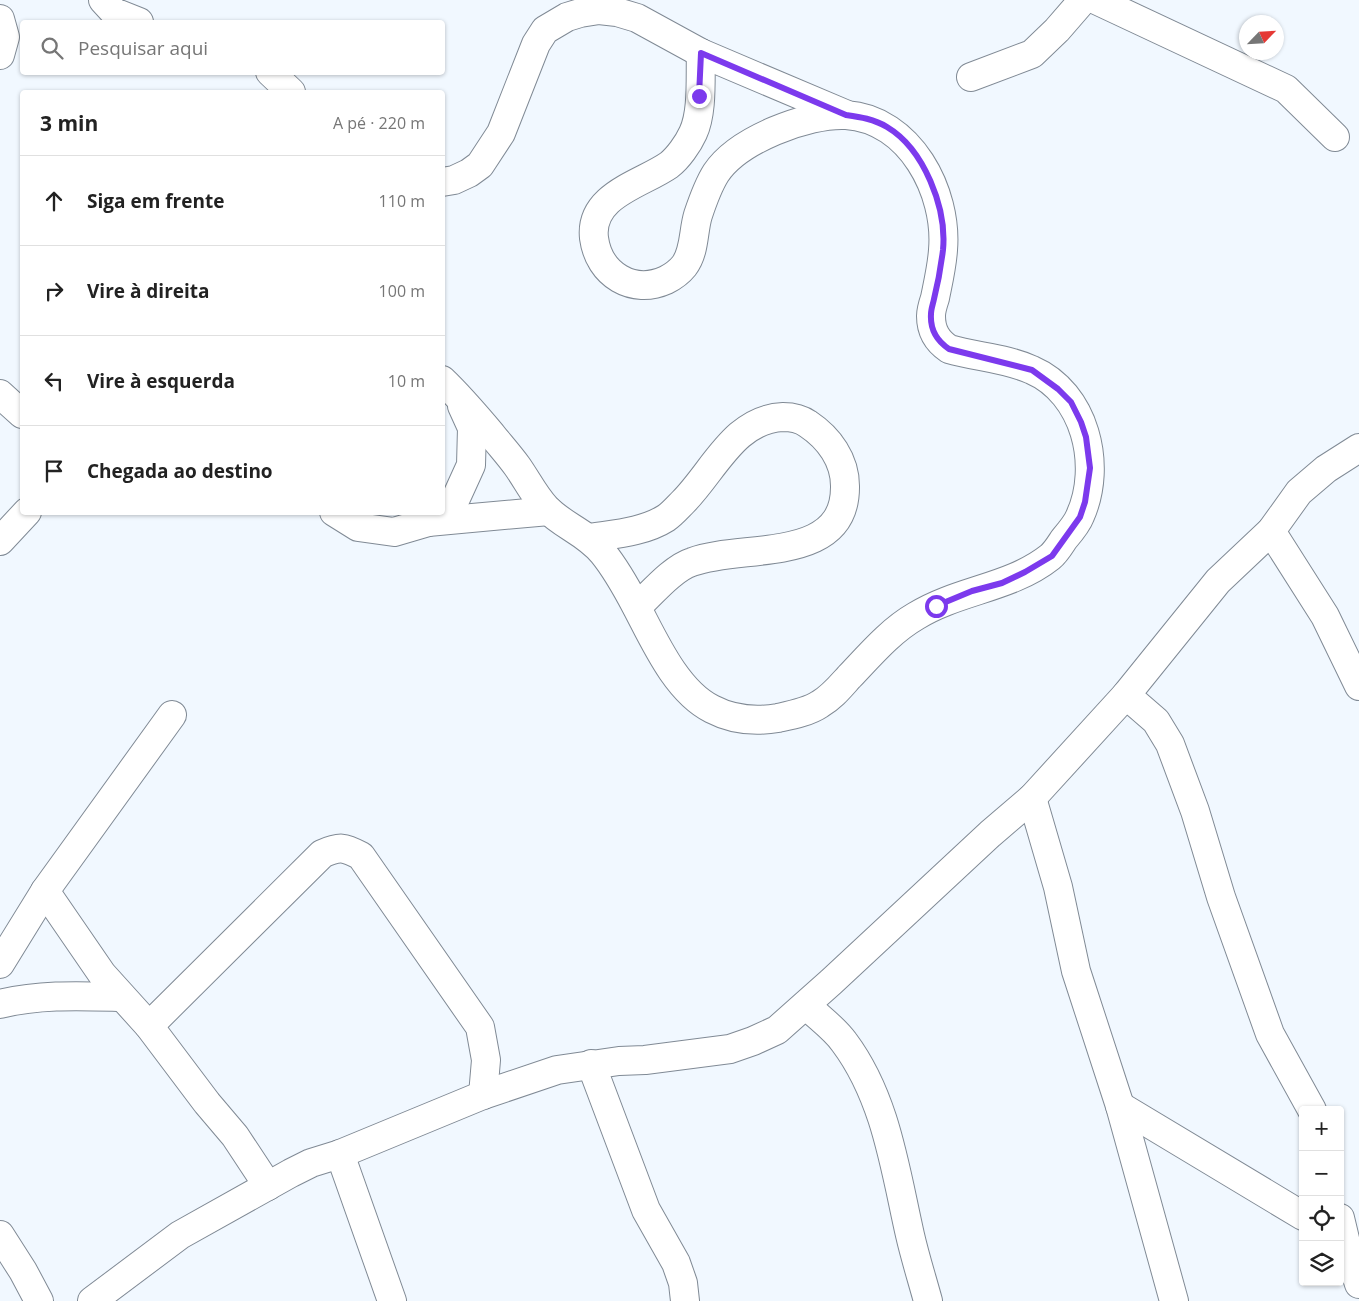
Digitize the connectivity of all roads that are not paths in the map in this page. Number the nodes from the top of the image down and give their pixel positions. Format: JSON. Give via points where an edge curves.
{"nodes":[{"id":1,"x":103,"y":0,"type":"edge"},
{"id":2,"x":1083,"y":0,"type":"edge"},
{"id":3,"x":1096,"y":0,"type":"edge"},
{"id":4,"x":0,"y":19,"type":"edge"},
{"id":5,"x":134,"y":20,"type":"edge"},
{"id":6,"x":701,"y":53,"type":"junction"},
{"id":7,"x":0,"y":55,"type":"edge"},
{"id":8,"x":273,"y":75,"type":"edge"},
{"id":9,"x":970,"y":77,"type":"dead end"},
{"id":10,"x":289,"y":90,"type":"edge"},
{"id":11,"x":846,"y":115,"type":"junction"},
{"id":12,"x":1335,"y":137,"type":"dead end"},
{"id":13,"x":445,"y":182,"type":"edge"},
{"id":14,"x":450,"y":388,"type":"edge"},
{"id":15,"x":0,"y":394,"type":"edge"},
{"id":16,"x":20,"y":412,"type":"edge"},
{"id":17,"x":1359,"y":448,"type":"edge"},
{"id":18,"x":445,"y":507,"type":"edge"},
{"id":19,"x":549,"y":511,"type":"junction"},
{"id":20,"x":445,"y":514,"type":"edge"},
{"id":21,"x":24,"y":515,"type":"edge"},
{"id":22,"x":339,"y":515,"type":"edge"},
{"id":23,"x":434,"y":515,"type":"edge"},
{"id":24,"x":1271,"y":531,"type":"junction"},
{"id":25,"x":590,"y":538,"type":"junction"},
{"id":26,"x":0,"y":540,"type":"edge"},
{"id":27,"x":637,"y":607,"type":"junction"},
{"id":28,"x":1359,"y":686,"type":"edge"},
{"id":29,"x":1126,"y":696,"type":"junction"},
{"id":30,"x":172,"y":715,"type":"dead end"},
{"id":31,"x":1032,"y":798,"type":"junction"},
{"id":32,"x":45,"y":891,"type":"junction"},
{"id":33,"x":0,"y":964,"type":"edge"},
{"id":34,"x":122,"y":997,"type":"junction"},
{"id":35,"x":0,"y":1004,"type":"edge"},
{"id":36,"x":806,"y":1005,"type":"junction"},
{"id":37,"x":149,"y":1026,"type":"junction"},
{"id":38,"x":592,"y":1064,"type":"junction"},
{"id":39,"x":483,"y":1095,"type":"junction"},
{"id":40,"x":1120,"y":1106,"type":"junction"},
{"id":41,"x":1310,"y":1106,"type":"edge"},
{"id":42,"x":340,"y":1154,"type":"junction"},
{"id":43,"x":268,"y":1186,"type":"junction"},
{"id":44,"x":1299,"y":1214,"type":"edge"},
{"id":45,"x":0,"y":1234,"type":"edge"},
{"id":46,"x":1344,"y":1239,"type":"edge"},
{"id":47,"x":1359,"y":1284,"type":"edge"},
{"id":48,"x":39,"y":1301,"type":"edge"},
{"id":49,"x":92,"y":1301,"type":"edge"},
{"id":50,"x":392,"y":1301,"type":"edge"},
{"id":51,"x":685,"y":1301,"type":"edge"},
{"id":52,"x":928,"y":1301,"type":"edge"},
{"id":53,"x":1174,"y":1301,"type":"edge"}],
"edges":[{"from":1,"to":5,"type":"street","via":[[114,12]]},
{"from":2,"to":9,"type":"street","via":[[1032,54]]},
{"from":3,"to":12,"type":"street","via":[[1286,89]]},
{"from":4,"to":7,"type":"street","via":[[5,36]]},
{"from":6,"to":11,"type":"street"},
{"from":6,"to":11,"type":"street","via":[[694,132],[672,164],[617,193],[599,213],[594,236],[596,249],[612,274],[625,282],[641,286],[656,284],[671,278],[684,266],[691,252],[698,215],[715,174],[729,158],[776,130],[826,116]]},
{"from":6,"to":13,"type":"street","via":[[637,18],[617,12],[599,10],[567,17],[545,30],[536,44],[502,133],[490,152],[469,173]]},
{"from":8,"to":10,"type":"street"},
{"from":11,"to":27,"type":"street","via":[[868,118],[902,138],[915,154],[940,206],[943,249],[931,315],[934,335],[941,344],[949,349],[1032,370],[1071,402],[1081,422],[1089,454],[1088,485],[1080,517],[1052,556],[1002,583],[972,591],[916,615],[895,630],[828,698],[794,715],[753,721],[736,718],[699,702],[674,673]]},
{"from":14,"to":18,"type":"street","via":[[472,428],[471,465],[456,498]]},
{"from":14,"to":19,"type":"street","via":[[517,466]]},
{"from":15,"to":16,"type":"street"},
{"from":17,"to":24,"type":"street","via":[[1326,469],[1299,492]]},
{"from":19,"to":20,"type":"street"},
{"from":19,"to":25,"type":"street"},
{"from":21,"to":26,"type":"street"},
{"from":22,"to":23,"type":"street","via":[[358,527],[394,532]]},
{"from":24,"to":28,"type":"street","via":[[1325,616]]},
{"from":24,"to":29,"type":"street","via":[[1218,581]]},
{"from":25,"to":27,"type":"street","via":[[620,577]]},
{"from":25,"to":27,"type":"street","via":[[629,532],[667,517],[693,492],[744,430],[759,421],[788,417],[804,421],[831,444],[841,462],[845,497],[840,513],[821,536],[784,548],[727,553],[691,562]]},
{"from":29,"to":31,"type":"street"},
{"from":29,"to":41,"type":"street","via":[[1156,721],[1170,744],[1270,1034]]},
{"from":30,"to":32,"type":"street"},
{"from":31,"to":36,"type":"street"},
{"from":31,"to":40,"type":"street","via":[[1058,887],[1076,971]]},
{"from":32,"to":33,"type":"street"},
{"from":32,"to":34,"type":"street","via":[[80,945]]},
{"from":34,"to":35,"type":"street","via":[[23,998]]},
{"from":34,"to":37,"type":"street"},
{"from":36,"to":38,"type":"street","via":[[777,1030],[730,1049]]},
{"from":36,"to":52,"type":"street","via":[[852,1052],[876,1098]]},
{"from":37,"to":39,"type":"street","via":[[322,854],[345,848],[361,856],[480,1027],[486,1060]]},
{"from":37,"to":43,"type":"street","via":[[235,1136]]},
{"from":38,"to":39,"type":"street","via":[[538,1075]]},
{"from":38,"to":51,"type":"street","via":[[646,1210],[676,1263]]},
{"from":39,"to":42,"type":"street"},
{"from":40,"to":44,"type":"street"},
{"from":40,"to":53,"type":"street"},
{"from":42,"to":43,"type":"street","via":[[311,1163]]},
{"from":42,"to":50,"type":"street"},
{"from":43,"to":49,"type":"street","via":[[180,1235]]},
{"from":45,"to":48,"type":"street"},
{"from":46,"to":47,"type":"street"}]}
